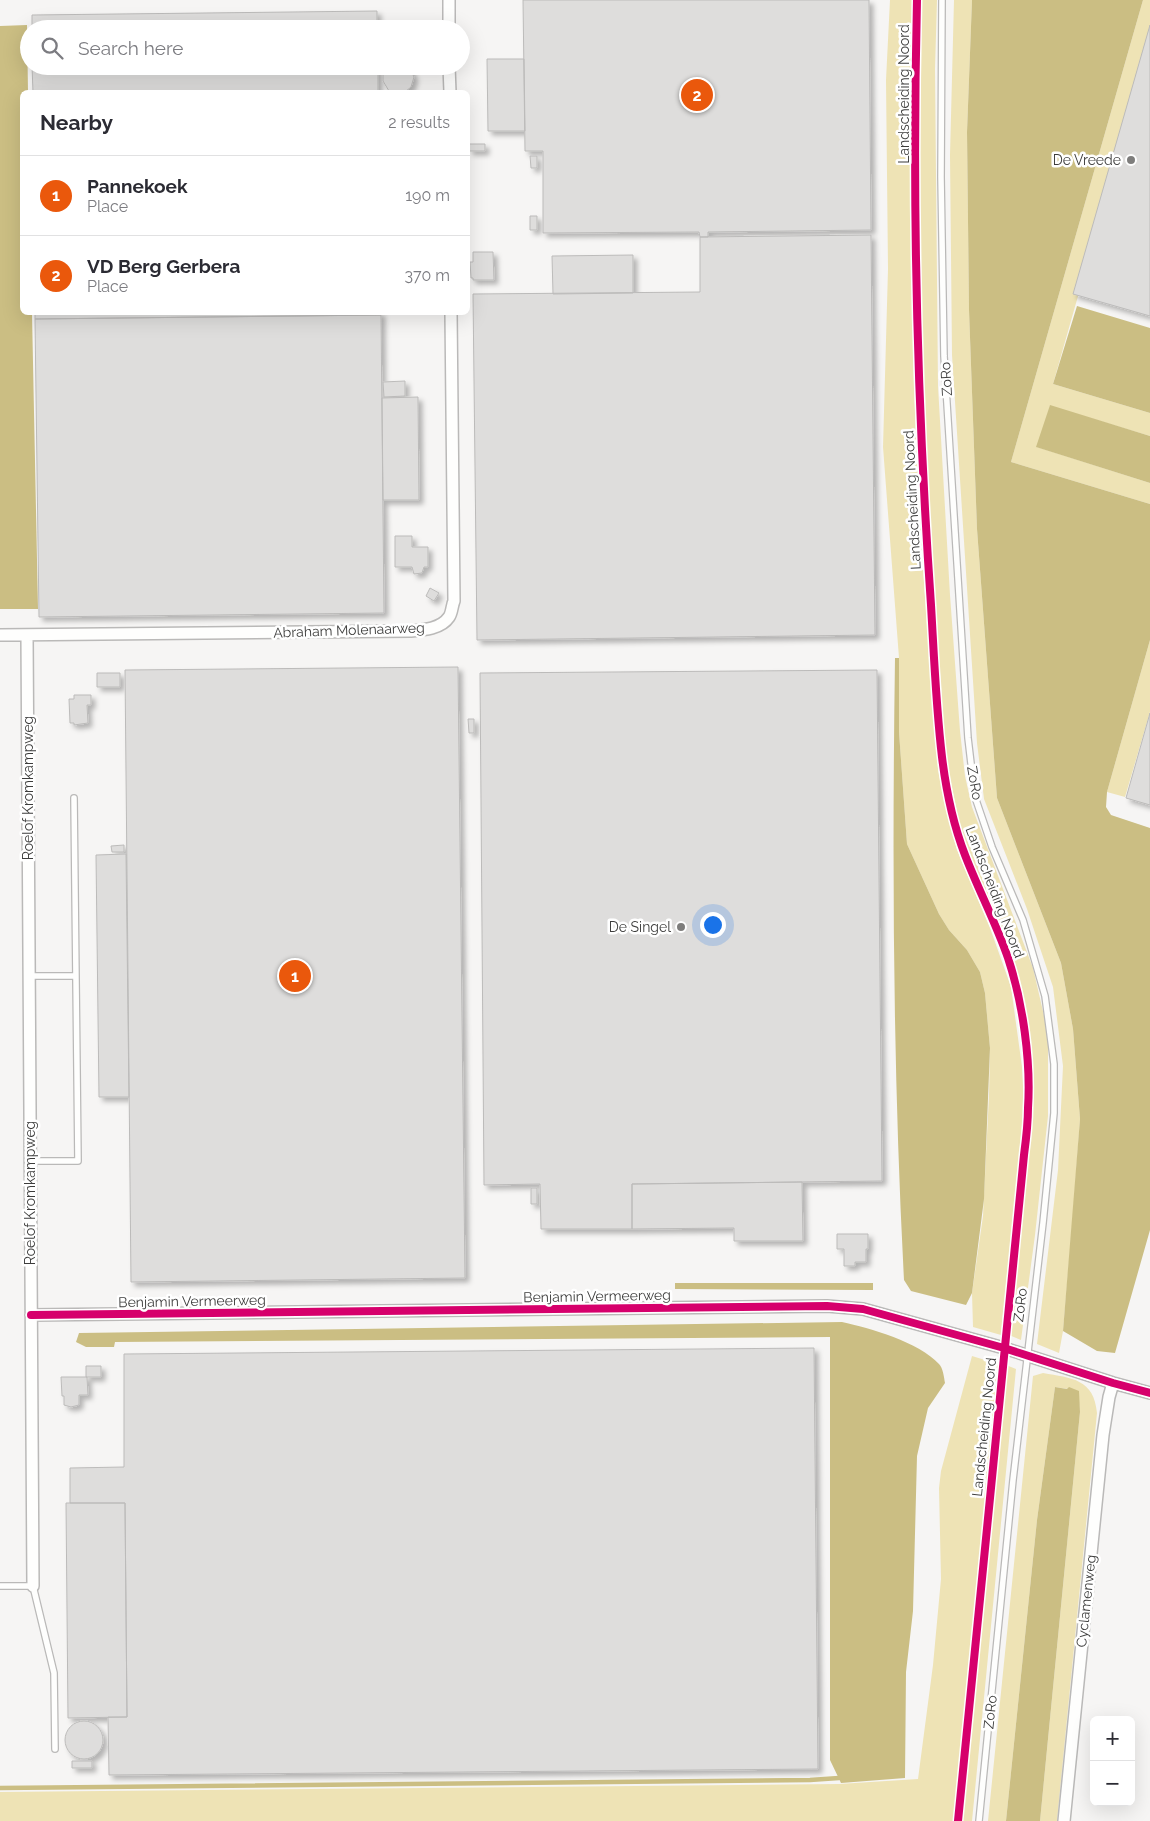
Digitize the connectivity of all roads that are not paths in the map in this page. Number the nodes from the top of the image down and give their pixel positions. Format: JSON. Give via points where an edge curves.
{"nodes":[{"id":1,"x":449,"y":0,"type":"edge"},
{"id":2,"x":942,"y":0,"type":"edge"},
{"id":3,"x":449,"y":20,"type":"edge"},
{"id":4,"x":450,"y":75,"type":"edge"},
{"id":5,"x":450,"y":90,"type":"edge"},
{"id":6,"x":452,"y":315,"type":"edge"},
{"id":7,"x":0,"y":635,"type":"edge"},
{"id":8,"x":26,"y":635,"type":"junction"},
{"id":9,"x":74,"y":798,"type":"dead end"},
{"id":10,"x":29,"y":976,"type":"junction"},
{"id":11,"x":76,"y":976,"type":"junction"},
{"id":12,"x":30,"y":1161,"type":"junction"},
{"id":13,"x":31,"y":1315,"type":"junction"},
{"id":14,"x":1026,"y":1356,"type":"junction"},
{"id":15,"x":1113,"y":1383,"type":"junction"},
{"id":16,"x":1150,"y":1392,"type":"edge"},
{"id":17,"x":0,"y":1586,"type":"edge"},
{"id":18,"x":33,"y":1586,"type":"junction"},
{"id":19,"x":55,"y":1749,"type":"dead end"},
{"id":20,"x":979,"y":1821,"type":"edge"},
{"id":21,"x":1064,"y":1821,"type":"edge"}],
"edges":[{"from":1,"to":3,"type":"street"},
{"from":2,"to":14,"type":"lane","name":"ZoRo","via":[[944,356],[968,738],[975,797],[1023,920],[1044,996],[1054,1064],[1054,1113]]},
{"from":4,"to":5,"type":"street"},
{"from":6,"to":8,"type":"street","name":"Abraham Molenaarweg","via":[[454,600],[449,617],[439,625],[424,630]]},
{"from":7,"to":8,"type":"street","name":"Abraham Molenaarweg"},
{"from":8,"to":10,"type":"street","name":"Roelof Kromkampweg"},
{"from":9,"to":11,"type":"lane"},
{"from":10,"to":11,"type":"lane"},
{"from":10,"to":12,"type":"street","name":"Roelof Kromkampweg"},
{"from":11,"to":12,"type":"lane","via":[[78,1161]]},
{"from":12,"to":13,"type":"street","name":"Roelof Kromkampweg"},
{"from":13,"to":14,"type":"street","name":"Benjamin Vermeerweg","via":[[826,1306],[863,1309]]},
{"from":13,"to":18,"type":"street","name":"Roelof Kromkampweg"},
{"from":14,"to":15,"type":"street","name":"Benjamin Vermeerweg"},
{"from":14,"to":20,"type":"lane","name":"ZoRo"},
{"from":15,"to":16,"type":"street","name":"Benjamin Vermeerweg"},
{"from":15,"to":21,"type":"street","name":"Cyclamenweg","via":[[1103,1435]]},
{"from":17,"to":18,"type":"lane"},
{"from":18,"to":19,"type":"lane","name":"Roelof Kromkampweg","via":[[54,1673]]}]}
